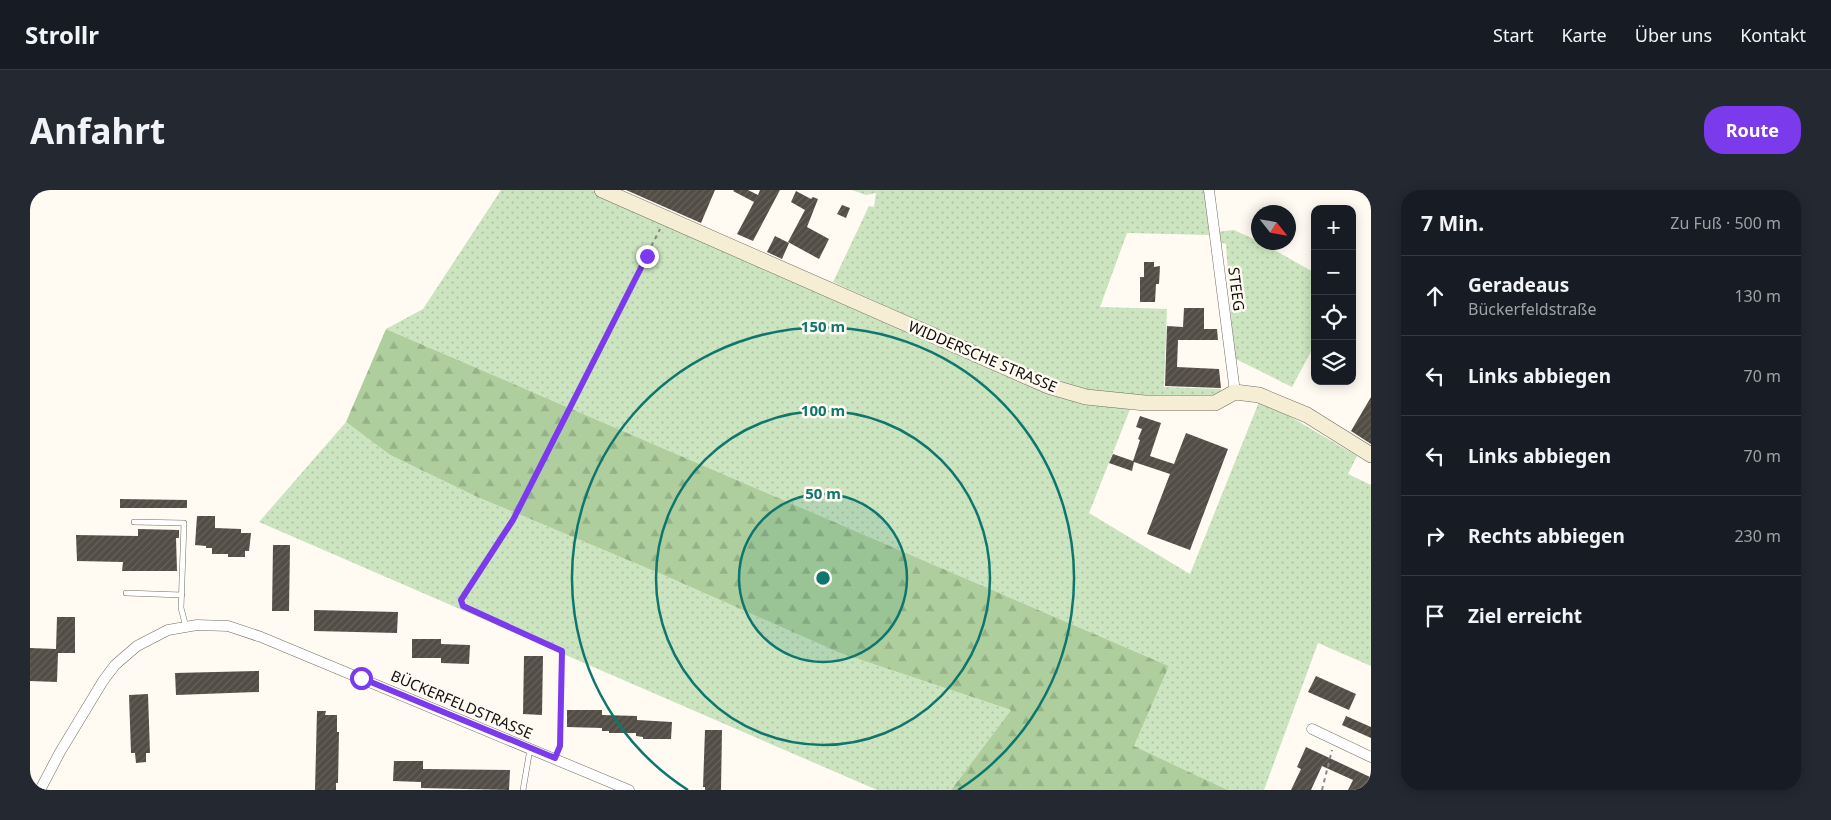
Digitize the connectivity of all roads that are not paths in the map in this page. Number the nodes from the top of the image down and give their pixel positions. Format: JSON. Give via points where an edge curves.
{"nodes":[{"id":1,"x":602,"y":190,"type":"edge"},
{"id":2,"x":1209,"y":190,"type":"edge"},
{"id":3,"x":1235,"y":392,"type":"junction"},
{"id":4,"x":1371,"y":456,"type":"edge"},
{"id":5,"x":134,"y":522,"type":"dead end"},
{"id":6,"x":126,"y":593,"type":"dead end"},
{"id":7,"x":182,"y":595,"type":"junction"},
{"id":8,"x":186,"y":627,"type":"junction"},
{"id":9,"x":1312,"y":729,"type":"dead end"},
{"id":10,"x":530,"y":748,"type":"junction"},
{"id":11,"x":1371,"y":757,"type":"edge"},
{"id":12,"x":40,"y":790,"type":"edge"},
{"id":13,"x":523,"y":790,"type":"edge"},
{"id":14,"x":629,"y":790,"type":"edge"}],
"edges":[{"from":1,"to":3,"type":"street","name":"WIDDERSCHE STRASSE","via":[[1048,386],[1086,397],[1144,403],[1215,403]]},
{"from":2,"to":3,"type":"street","name":"STEEG"},
{"from":3,"to":4,"type":"street","via":[[1259,395],[1307,415]]},
{"from":5,"to":7,"type":"lane","via":[[184,523]]},
{"from":6,"to":7,"type":"lane"},
{"from":7,"to":8,"type":"lane"},
{"from":8,"to":10,"type":"street","name":"BÜCKERFELDSTRASSE","via":[[228,626],[261,637]]},
{"from":8,"to":12,"type":"street","name":"BÜCKERFELDSTRASSE","via":[[168,630],[137,646],[115,665]]},
{"from":9,"to":11,"type":"street"},
{"from":10,"to":13,"type":"lane"},
{"from":10,"to":14,"type":"street","name":"BÜCKERFELDSTRASSE"}]}
